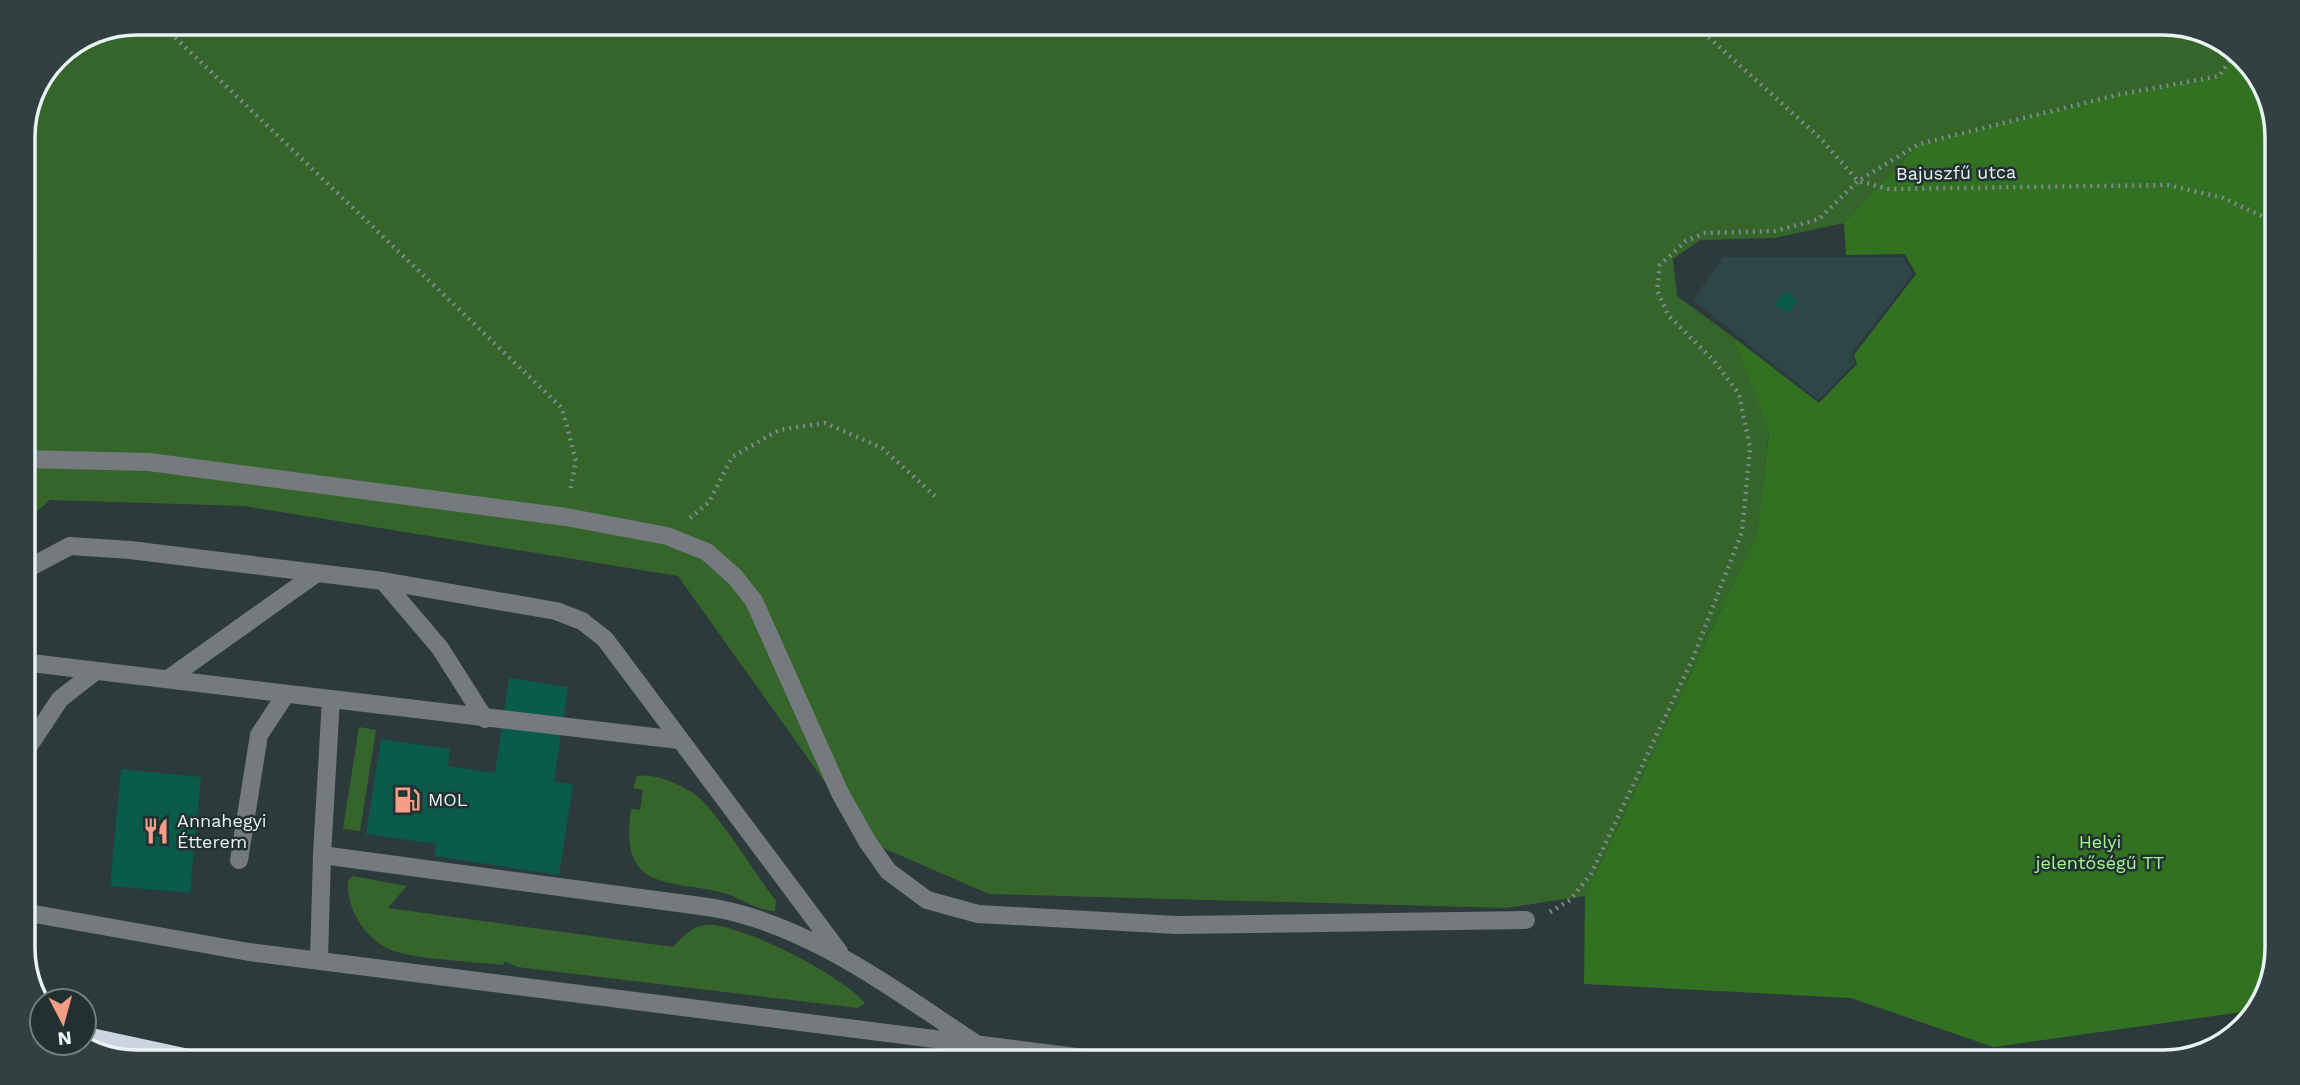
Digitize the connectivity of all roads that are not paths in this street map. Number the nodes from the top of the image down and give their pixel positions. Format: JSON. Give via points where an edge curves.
{"nodes":[{"id":1,"x":35,"y":459,"type":"edge"},
{"id":2,"x":35,"y":565,"type":"edge"},
{"id":3,"x":317,"y":573,"type":"junction"},
{"id":4,"x":383,"y":581,"type":"junction"},
{"id":5,"x":35,"y":663,"type":"edge"},
{"id":6,"x":96,"y":671,"type":"junction"},
{"id":7,"x":168,"y":679,"type":"junction"},
{"id":8,"x":286,"y":694,"type":"junction"},
{"id":9,"x":331,"y":699,"type":"junction"},
{"id":10,"x":485,"y":719,"type":"junction"},
{"id":11,"x":35,"y":737,"type":"edge"},
{"id":12,"x":679,"y":740,"type":"junction"},
{"id":13,"x":322,"y":855,"type":"junction"},
{"id":14,"x":239,"y":860,"type":"dead end"},
{"id":15,"x":35,"y":914,"type":"edge"},
{"id":16,"x":1526,"y":920,"type":"road end"},
{"id":17,"x":841,"y":955,"type":"junction"},
{"id":18,"x":319,"y":959,"type":"junction"},
{"id":19,"x":98,"y":1040,"type":"edge"},
{"id":20,"x":975,"y":1043,"type":"junction"},
{"id":21,"x":144,"y":1050,"type":"edge"},
{"id":22,"x":1026,"y":1050,"type":"edge"}],
"edges":[{"from":1,"to":16,"type":"lane","via":[[149,462],[566,517],[667,536],[707,552],[754,601],[866,841],[888,871],[927,900],[978,914],[1162,925]]},
{"from":2,"to":3,"type":"lane","via":[[70,546]]},
{"from":3,"to":4,"type":"lane"},
{"from":3,"to":7,"type":"lane"},
{"from":4,"to":10,"type":"lane","via":[[440,648]]},
{"from":4,"to":12,"type":"lane","via":[[556,611],[582,621],[605,639]]},
{"from":5,"to":6,"type":"lane"},
{"from":6,"to":7,"type":"lane"},
{"from":6,"to":11,"type":"lane","via":[[61,699]]},
{"from":7,"to":8,"type":"lane"},
{"from":8,"to":9,"type":"lane"},
{"from":8,"to":14,"type":"lane","via":[[259,735]]},
{"from":9,"to":10,"type":"lane"},
{"from":9,"to":13,"type":"lane"},
{"from":10,"to":12,"type":"lane"},
{"from":12,"to":17,"type":"lane"},
{"from":13,"to":17,"type":"lane","via":[[722,909]]},
{"from":13,"to":18,"type":"lane"},
{"from":15,"to":18,"type":"lane","via":[[249,952]]},
{"from":17,"to":20,"type":"lane"},
{"from":18,"to":20,"type":"lane"},
{"from":19,"to":21,"type":"highway"},
{"from":20,"to":22,"type":"lane"}]}
